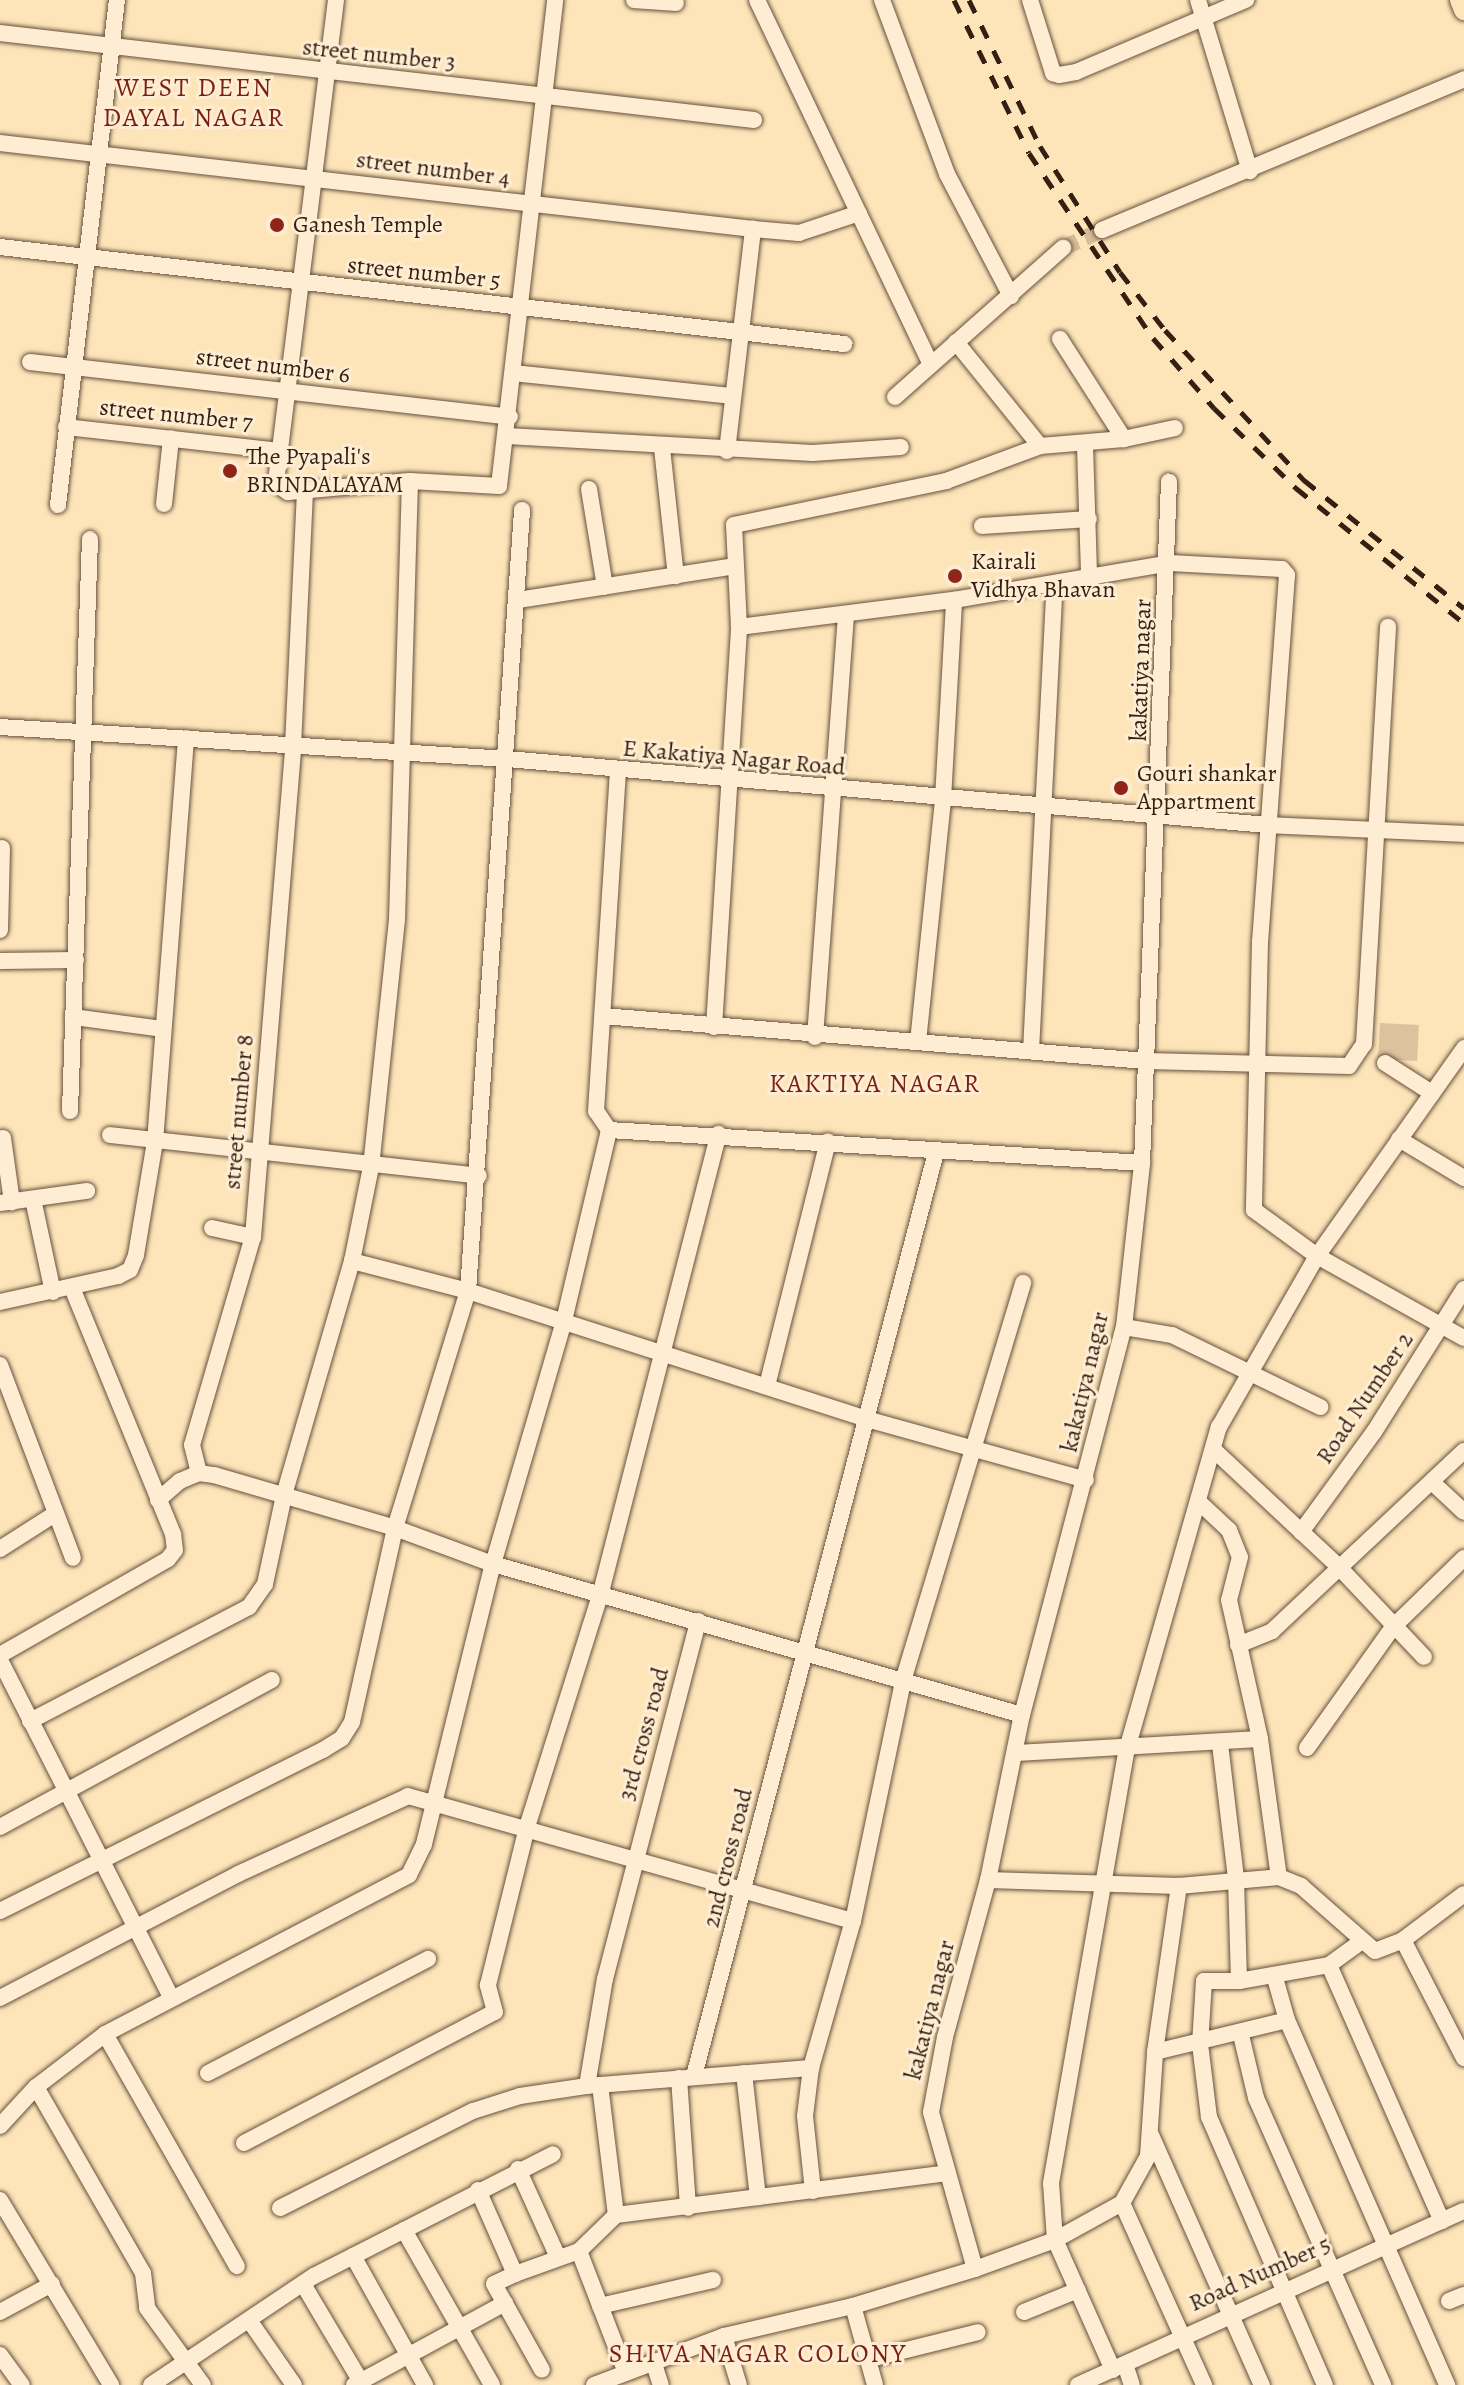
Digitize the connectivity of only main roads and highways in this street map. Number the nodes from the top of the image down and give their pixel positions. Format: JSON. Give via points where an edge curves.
{"nodes":[{"id":1,"x":1460,"y":0,"type":"edge"},
{"id":2,"x":1464,"y":10,"type":"edge"}],
"edges":[{"from":1,"to":2,"type":"main road"}]}
